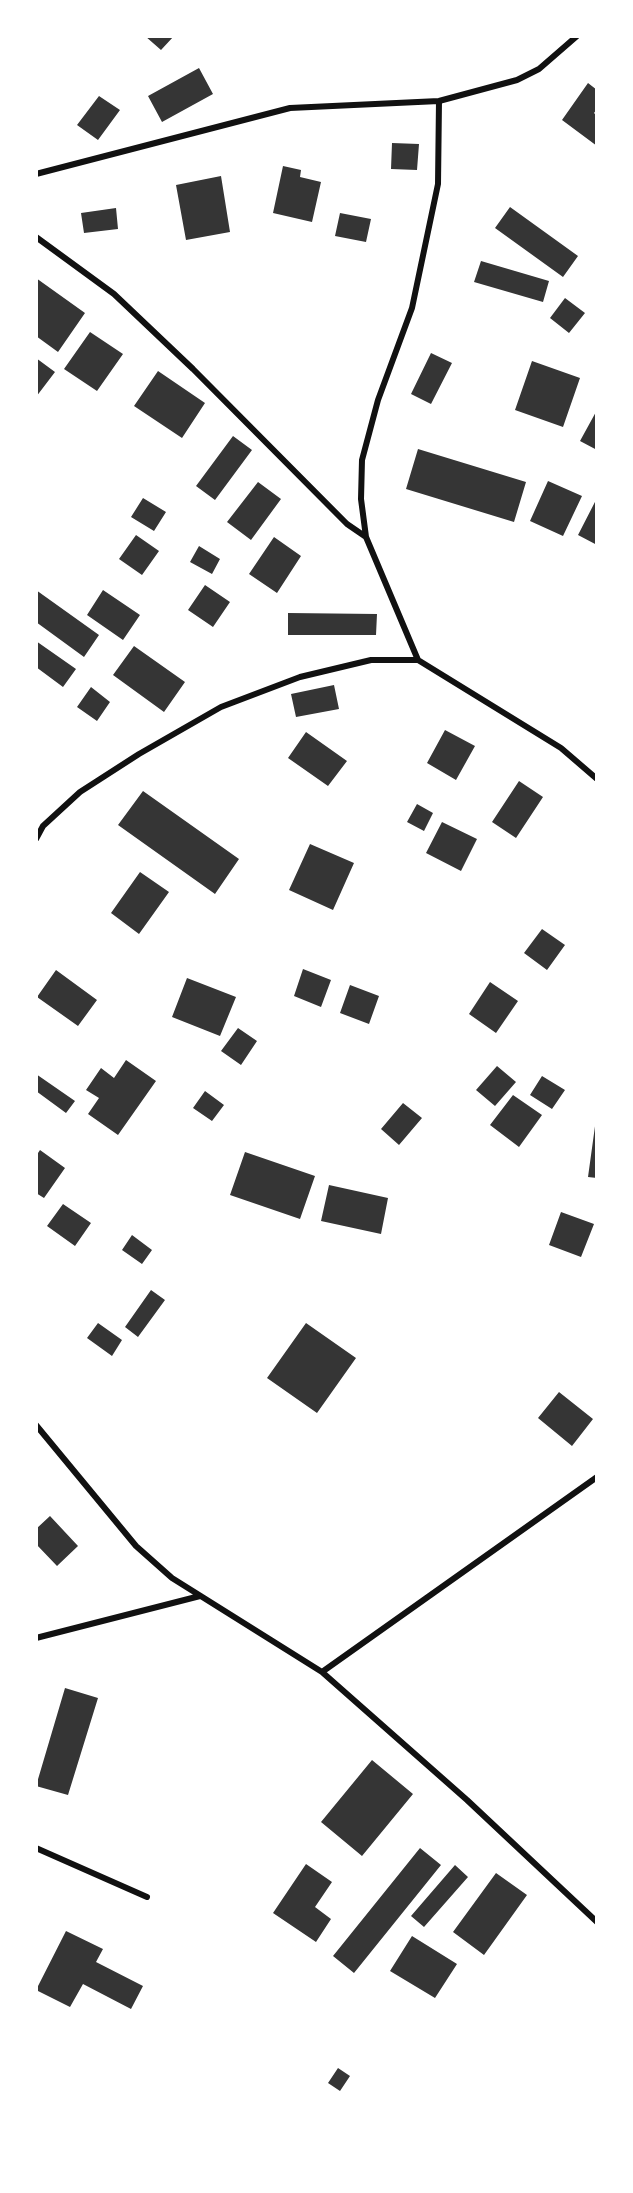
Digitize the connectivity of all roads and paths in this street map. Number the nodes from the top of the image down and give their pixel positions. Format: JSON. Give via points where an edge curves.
{"nodes":[{"id":1,"x":577,"y":36,"type":"edge"},
{"id":2,"x":439,"y":100,"type":"junction"},
{"id":3,"x":36,"y":174,"type":"edge"},
{"id":4,"x":36,"y":237,"type":"edge"},
{"id":5,"x":366,"y":537,"type":"junction"},
{"id":6,"x":418,"y":660,"type":"junction"},
{"id":7,"x":597,"y":779,"type":"edge"},
{"id":8,"x":36,"y":839,"type":"edge"},
{"id":9,"x":36,"y":1425,"type":"edge"},
{"id":10,"x":597,"y":1477,"type":"edge"},
{"id":11,"x":200,"y":1596,"type":"junction"},
{"id":12,"x":36,"y":1638,"type":"edge"},
{"id":13,"x":322,"y":1672,"type":"junction"},
{"id":14,"x":36,"y":1848,"type":"edge"},
{"id":15,"x":147,"y":1897,"type":"dead end"},
{"id":16,"x":597,"y":1922,"type":"edge"}],
"edges":[{"from":1,"to":2,"type":"street","via":[[538,69],[517,80]]},
{"from":2,"to":3,"type":"street","via":[[290,108]]},
{"from":2,"to":5,"type":"street","via":[[438,184],[412,308],[378,400],[362,460],[361,499]]},
{"from":4,"to":5,"type":"street","via":[[114,294],[347,524]]},
{"from":5,"to":6,"type":"street"},
{"from":6,"to":7,"type":"street","via":[[561,748]]},
{"from":6,"to":8,"type":"street","via":[[371,660],[300,677],[221,707],[80,792],[43,826]]},
{"from":9,"to":11,"type":"street","via":[[136,1546],[172,1578]]},
{"from":10,"to":13,"type":"street"},
{"from":11,"to":12,"type":"street"},
{"from":11,"to":13,"type":"street"},
{"from":13,"to":16,"type":"street"},
{"from":14,"to":15,"type":"street"}]}
